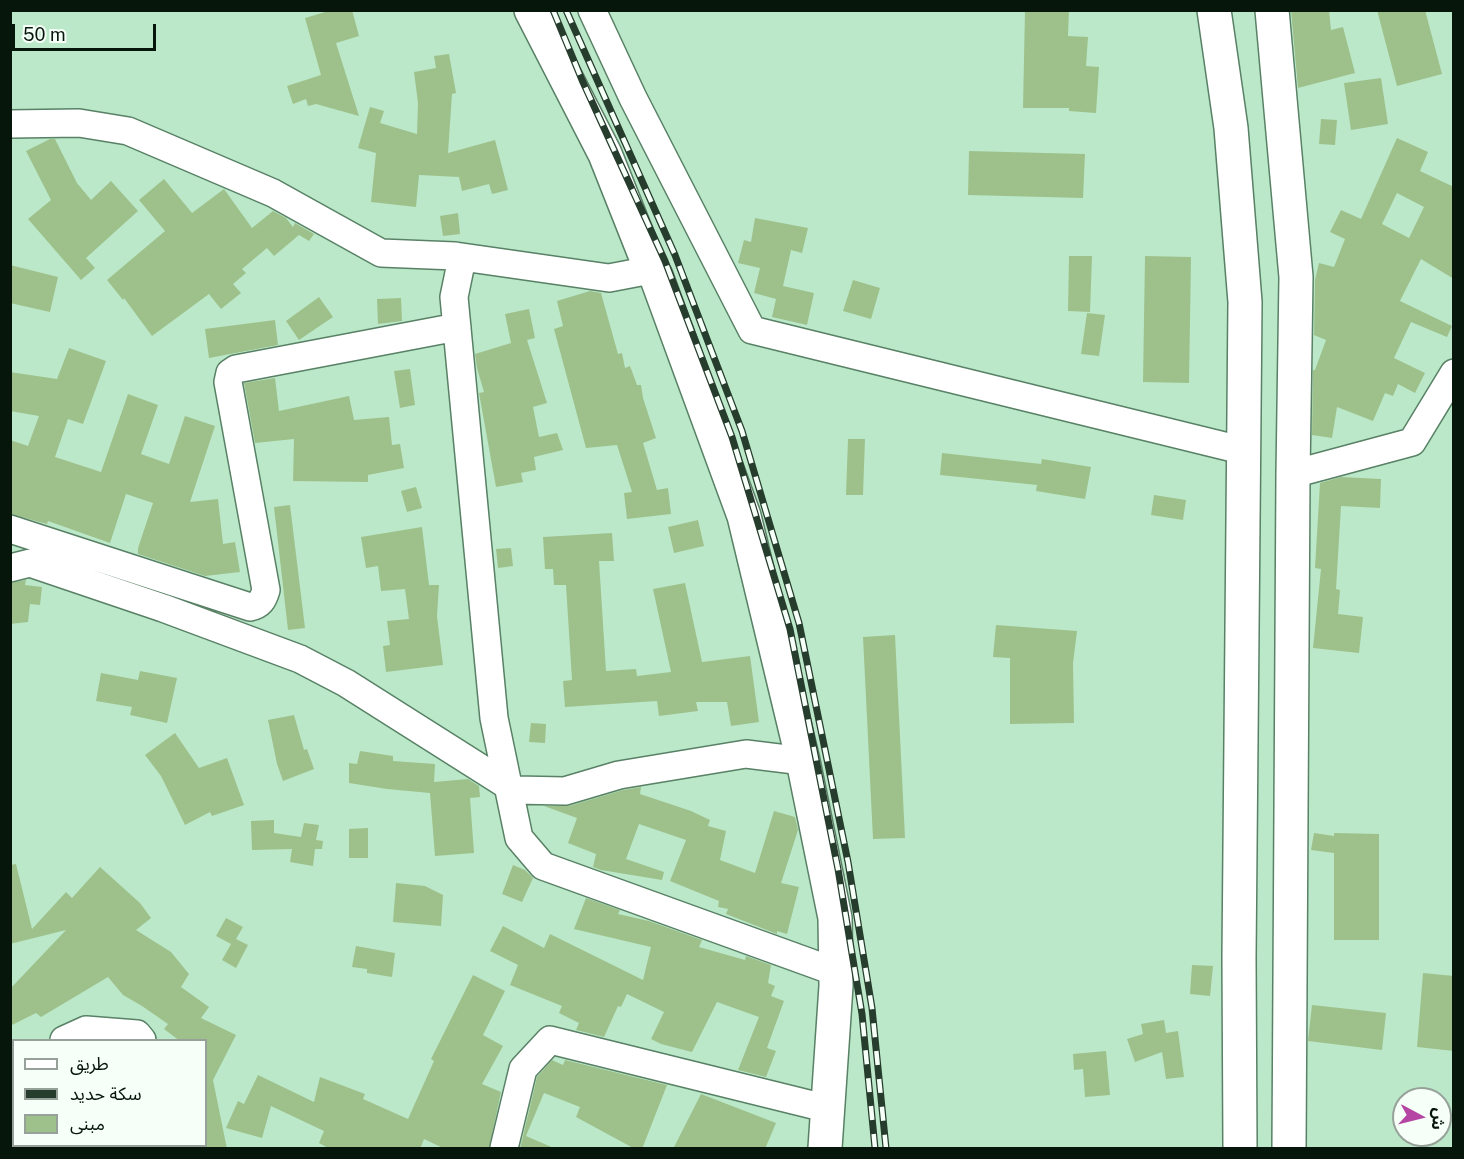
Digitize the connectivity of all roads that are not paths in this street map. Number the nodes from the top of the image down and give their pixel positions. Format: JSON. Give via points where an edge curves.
{"nodes":[{"id":1,"x":531,"y":10,"type":"edge"},
{"id":2,"x":592,"y":10,"type":"edge"},
{"id":3,"x":1214,"y":10,"type":"edge"},
{"id":4,"x":1272,"y":10,"type":"edge"},
{"id":5,"x":10,"y":124,"type":"edge"},
{"id":6,"x":455,"y":255,"type":"junction"},
{"id":7,"x":651,"y":270,"type":"junction"},
{"id":8,"x":457,"y":327,"type":"junction"},
{"id":9,"x":1454,"y":373,"type":"edge"},
{"id":10,"x":1245,"y":451,"type":"junction"},
{"id":11,"x":1293,"y":474,"type":"junction"},
{"id":12,"x":10,"y":529,"type":"edge"},
{"id":13,"x":17,"y":563,"type":"edge"},
{"id":14,"x":803,"y":761,"type":"junction"},
{"id":15,"x":508,"y":785,"type":"junction"},
{"id":16,"x":836,"y":972,"type":"junction"},
{"id":17,"x":67,"y":1039,"type":"edge"},
{"id":18,"x":140,"y":1039,"type":"edge"},
{"id":19,"x":829,"y":1109,"type":"junction"},
{"id":20,"x":504,"y":1149,"type":"edge"},
{"id":21,"x":825,"y":1149,"type":"edge"},
{"id":22,"x":1240,"y":1149,"type":"edge"},
{"id":23,"x":1289,"y":1149,"type":"edge"}],
"edges":[{"from":1,"to":7,"type":"main road","via":[[605,154]]},
{"from":2,"to":10,"type":"street","via":[[752,330]]},
{"from":3,"to":10,"type":"main road","via":[[1231,128],[1245,302]]},
{"from":4,"to":11,"type":"main road","via":[[1296,277]]},
{"from":5,"to":6,"type":"street","via":[[79,123],[128,131],[273,193],[381,253]]},
{"from":6,"to":7,"type":"street","via":[[609,278]]},
{"from":6,"to":8,"type":"street","via":[[460,268],[454,297]]},
{"from":7,"to":14,"type":"main road","via":[[744,516]]},
{"from":8,"to":12,"type":"street","via":[[230,373],[228,382],[266,590],[257,605],[250,607]]},
{"from":8,"to":15,"type":"street","via":[[494,718]]},
{"from":9,"to":11,"type":"street","via":[[1412,442]]},
{"from":10,"to":22,"type":"main road"},
{"from":11,"to":23,"type":"main road"},
{"from":13,"to":15,"type":"street","via":[[163,608],[300,659],[346,683]]},
{"from":14,"to":15,"type":"street","via":[[746,754],[618,774],[565,791],[515,790]]},
{"from":14,"to":16,"type":"main road","via":[[835,918]]},
{"from":15,"to":16,"type":"street","via":[[519,838],[543,866]]},
{"from":16,"to":19,"type":"main road"},
{"from":17,"to":18,"type":"street","via":[[86,1030],[136,1034]]},
{"from":19,"to":20,"type":"street","via":[[550,1040],[523,1069]]},
{"from":19,"to":21,"type":"main road"}]}
